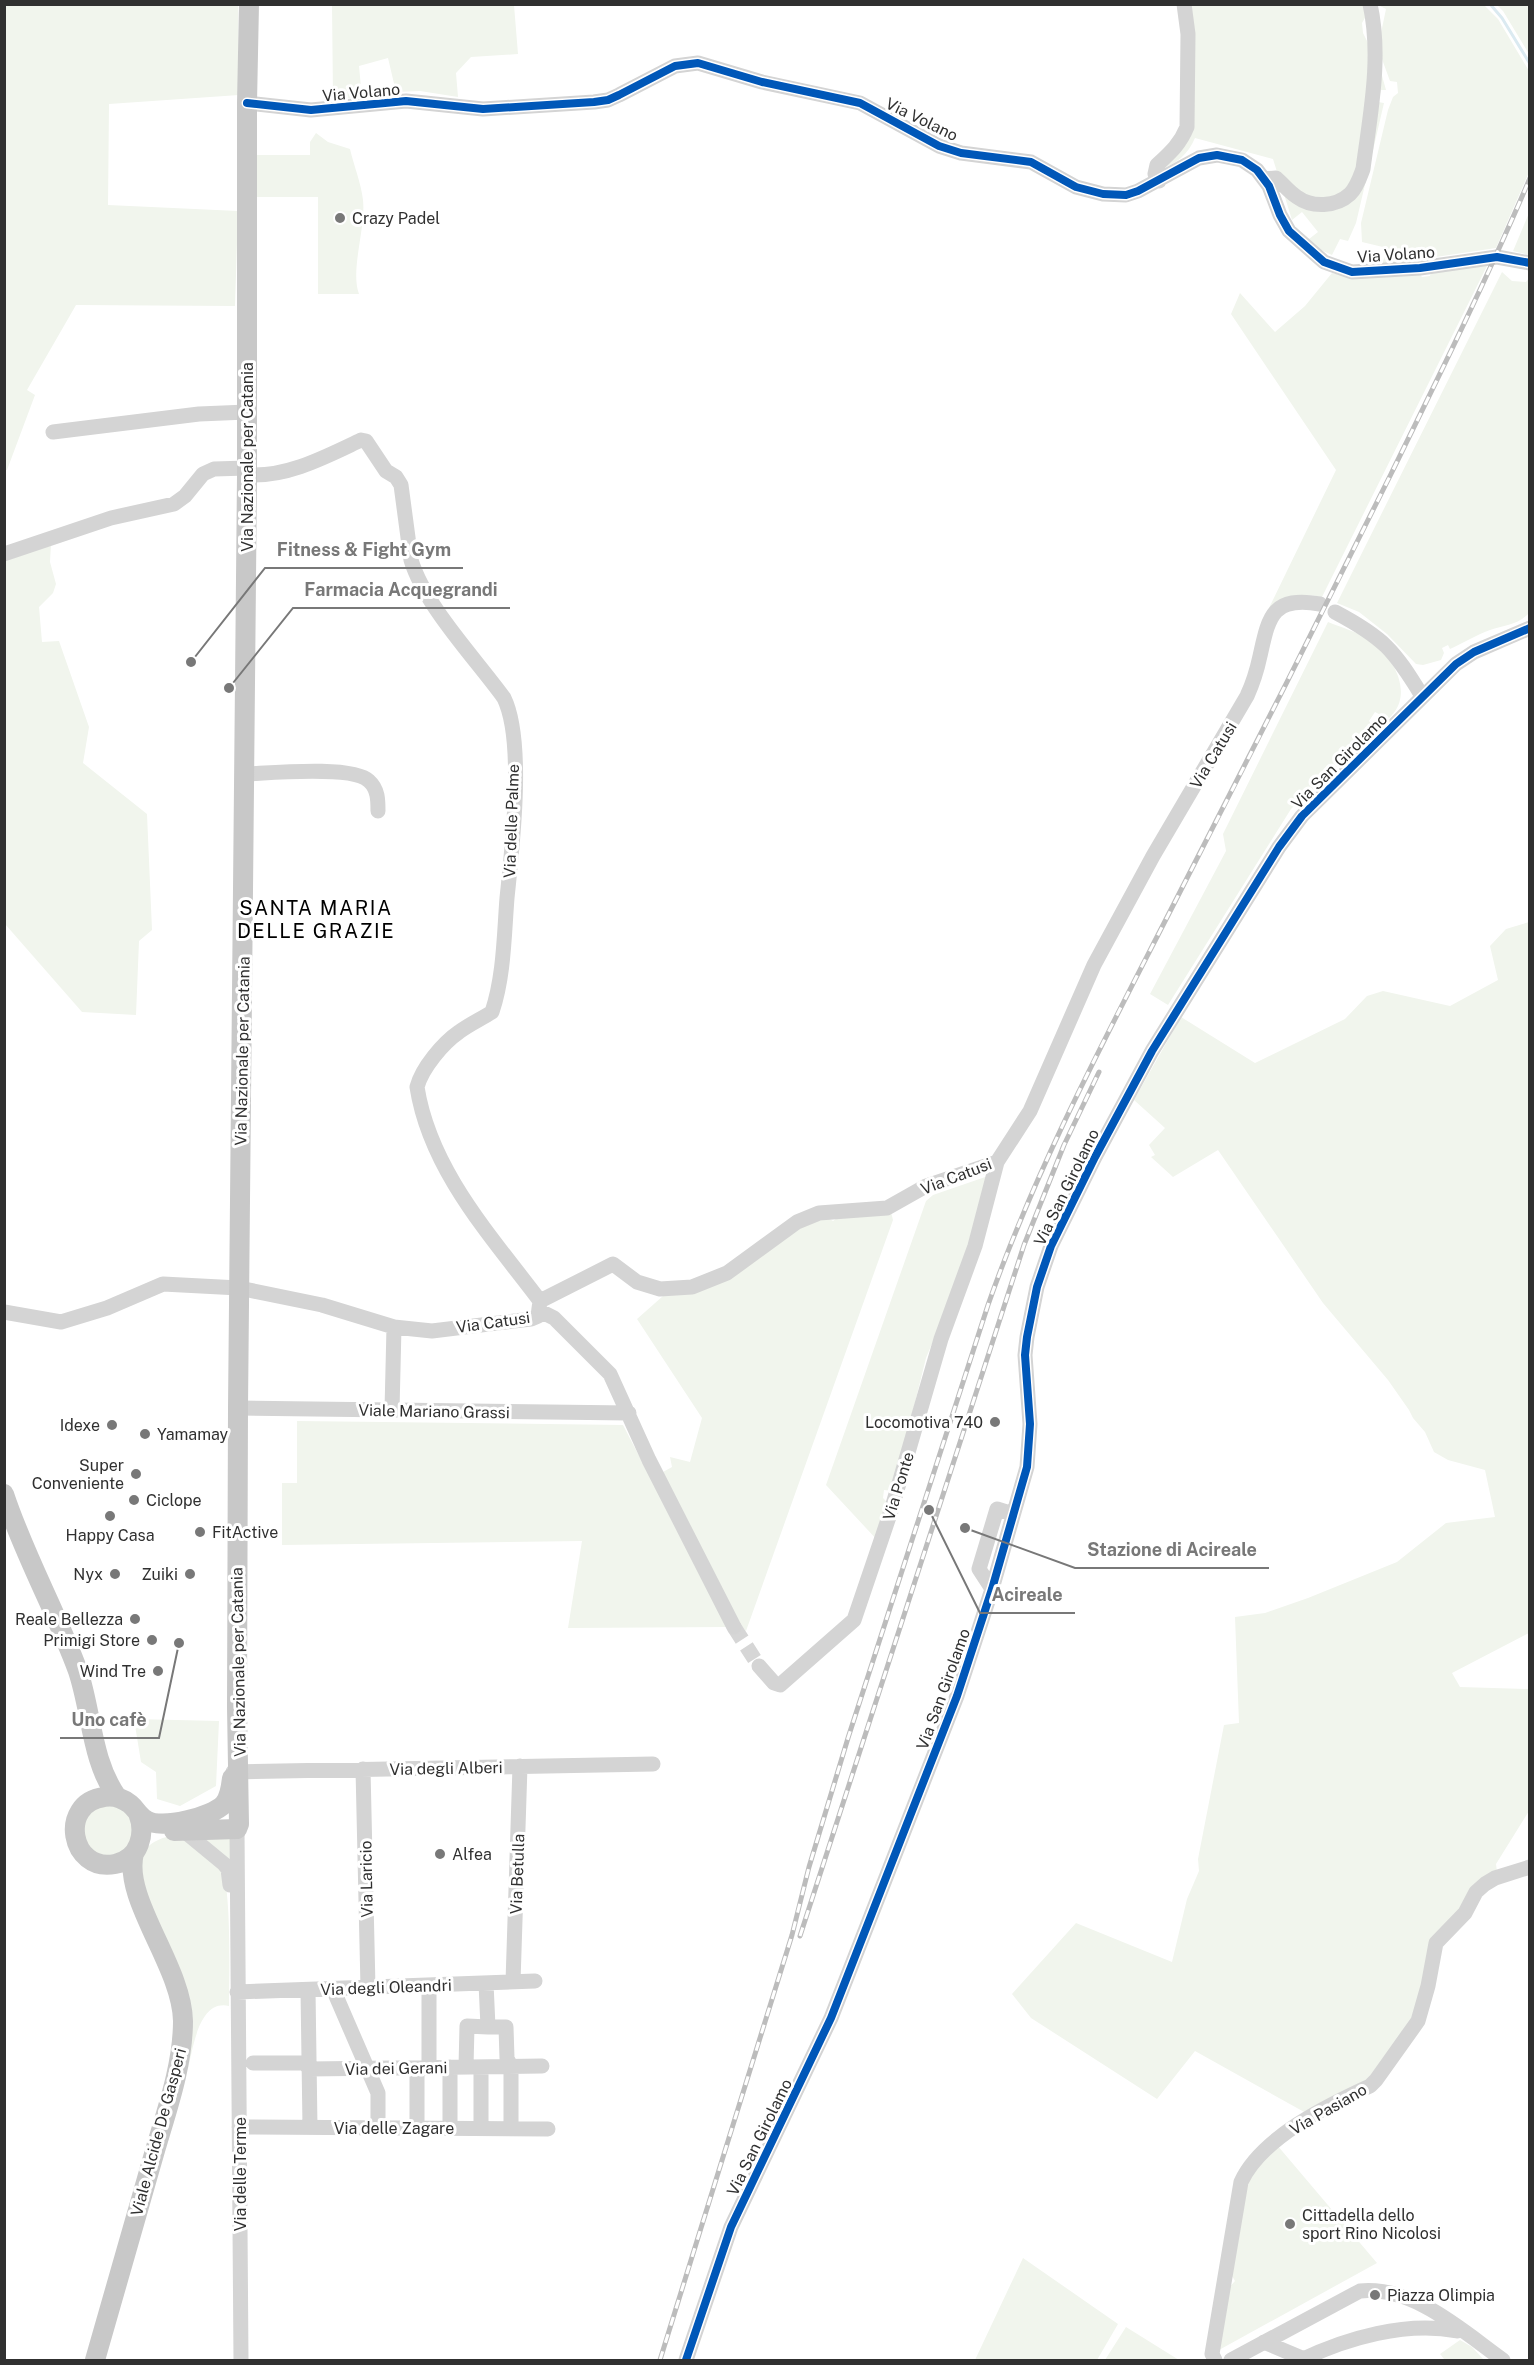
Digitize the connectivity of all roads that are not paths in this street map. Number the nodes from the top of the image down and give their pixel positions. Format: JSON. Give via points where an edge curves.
{"nodes":[{"id":1,"x":249,"y":4,"type":"edge"},
{"id":2,"x":1184,"y":4,"type":"edge"},
{"id":3,"x":1370,"y":4,"type":"edge"},
{"id":4,"x":247,"y":103,"type":"junction"},
{"id":5,"x":1264,"y":179,"type":"junction"},
{"id":6,"x":1159,"y":181,"type":"junction"},
{"id":7,"x":1530,"y":263,"type":"edge"},
{"id":8,"x":247,"y":412,"type":"junction"},
{"id":9,"x":53,"y":432,"type":"dead end"},
{"id":10,"x":247,"y":472,"type":"junction"},
{"id":11,"x":4,"y":554,"type":"edge"},
{"id":12,"x":1320,"y":604,"type":"dead end"},
{"id":13,"x":1335,"y":612,"type":"dead end"},
{"id":14,"x":1530,"y":628,"type":"edge"},
{"id":15,"x":1422,"y":696,"type":"junction"},
{"id":16,"x":244,"y":774,"type":"junction"},
{"id":17,"x":378,"y":811,"type":"dead end"},
{"id":18,"x":997,"y":1162,"type":"junction"},
{"id":19,"x":239,"y":1288,"type":"junction"},
{"id":20,"x":540,"y":1306,"type":"junction"},
{"id":21,"x":4,"y":1312,"type":"edge"},
{"id":22,"x":394,"y":1327,"type":"junction"},
{"id":23,"x":238,"y":1407,"type":"junction"},
{"id":24,"x":392,"y":1410,"type":"junction"},
{"id":25,"x":629,"y":1413,"type":"junction"},
{"id":26,"x":4,"y":1494,"type":"edge"},
{"id":27,"x":1013,"y":1514,"type":"junction"},
{"id":28,"x":992,"y":1589,"type":"junction"},
{"id":29,"x":734,"y":1627,"type":"tunnel mouth"},
{"id":30,"x":759,"y":1666,"type":"tunnel mouth"},
{"id":31,"x":99,"y":1761,"type":"junction"},
{"id":32,"x":653,"y":1764,"type":"dead end"},
{"id":33,"x":520,"y":1766,"type":"junction"},
{"id":34,"x":363,"y":1769,"type":"junction"},
{"id":35,"x":236,"y":1772,"type":"junction"},
{"id":36,"x":117,"y":1797,"type":"junction"},
{"id":37,"x":90,"y":1801,"type":"junction"},
{"id":38,"x":138,"y":1813,"type":"junction"},
{"id":39,"x":188,"y":1824,"type":"junction"},
{"id":40,"x":237,"y":1829,"type":"junction"},
{"id":41,"x":137,"y":1848,"type":"junction"},
{"id":42,"x":106,"y":1865,"type":"junction"},
{"id":43,"x":1530,"y":1867,"type":"edge"},
{"id":44,"x":142,"y":1906,"type":"junction"},
{"id":45,"x":513,"y":1982,"type":"junction"},
{"id":46,"x":535,"y":1982,"type":"dead end"},
{"id":47,"x":486,"y":1983,"type":"junction"},
{"id":48,"x":429,"y":1985,"type":"junction"},
{"id":49,"x":368,"y":1988,"type":"junction"},
{"id":50,"x":333,"y":1989,"type":"junction"},
{"id":51,"x":237,"y":1990,"type":"junction"},
{"id":52,"x":308,"y":1990,"type":"junction"},
{"id":53,"x":488,"y":2027,"type":"junction"},
{"id":54,"x":253,"y":2063,"type":"dead end"},
{"id":55,"x":542,"y":2066,"type":"dead end"},
{"id":56,"x":466,"y":2067,"type":"junction"},
{"id":57,"x":512,"y":2067,"type":"junction"},
{"id":58,"x":423,"y":2068,"type":"junction"},
{"id":59,"x":309,"y":2069,"type":"junction"},
{"id":60,"x":368,"y":2069,"type":"junction"},
{"id":61,"x":239,"y":2127,"type":"junction"},
{"id":62,"x":310,"y":2127,"type":"junction"},
{"id":63,"x":378,"y":2127,"type":"junction"},
{"id":64,"x":417,"y":2128,"type":"junction"},
{"id":65,"x":450,"y":2128,"type":"junction"},
{"id":66,"x":481,"y":2128,"type":"junction"},
{"id":67,"x":511,"y":2128,"type":"junction"},
{"id":68,"x":548,"y":2129,"type":"dead end"},
{"id":69,"x":1466,"y":2333,"type":"junction"},
{"id":70,"x":1264,"y":2342,"type":"junction"},
{"id":71,"x":692,"y":2344,"type":"junction"},
{"id":72,"x":1238,"y":2358,"type":"edge"},
{"id":73,"x":1302,"y":2360,"type":"edge"},
{"id":74,"x":95,"y":2361,"type":"edge"},
{"id":75,"x":241,"y":2361,"type":"edge"},
{"id":76,"x":686,"y":2361,"type":"edge"},
{"id":77,"x":697,"y":2361,"type":"edge"},
{"id":78,"x":1215,"y":2361,"type":"edge"},
{"id":79,"x":1503,"y":2361,"type":"edge"}],
"edges":[{"from":1,"to":4,"type":"main road","name":"Via Nazionale per Catania"},
{"from":2,"to":6,"type":"street","via":[[1188,34],[1187,127],[1174,151],[1157,165],[1155,174]]},
{"from":3,"to":5,"type":"street","via":[[1376,36],[1373,78],[1363,169],[1357,184],[1339,201],[1318,205],[1307,203],[1275,178]]},
{"from":4,"to":6,"type":"street","name":"Via Volano","via":[[311,110],[406,101],[483,110],[594,102],[608,100],[675,66],[698,63],[762,82],[860,103],[939,146],[961,153],[1031,162],[1090,192],[1126,195]]},
{"from":4,"to":8,"type":"main road","name":"Via Nazionale per Catania"},
{"from":5,"to":6,"type":"street","name":"Via Volano","via":[[1242,160],[1217,155],[1199,158]]},
{"from":5,"to":7,"type":"street","name":"Via Volano","via":[[1289,231],[1324,262],[1352,272],[1420,268],[1497,257]]},
{"from":8,"to":9,"type":"street"},
{"from":8,"to":10,"type":"main road","name":"Via Nazionale per Catania"},
{"from":10,"to":11,"type":"street","via":[[214,469],[203,474],[174,504],[111,518]]},
{"from":10,"to":16,"type":"main road","name":"Via Nazionale per Catania"},
{"from":10,"to":20,"type":"street","name":"Via delle Palme","via":[[282,472],[366,441],[386,471],[401,485],[415,571],[445,621],[509,708],[515,768],[513,829],[503,960],[495,1004],[492,1012],[459,1032],[440,1050],[417,1088],[431,1138],[452,1181]]},
{"from":12,"to":18,"type":"street","name":"Via Catusi","via":[[1302,601],[1284,605],[1269,619],[1247,696],[1094,965],[1030,1111]]},
{"from":13,"to":15,"type":"street","via":[[1386,643]]},
{"from":14,"to":15,"type":"street","name":"Via San Girolamo","via":[[1474,652]]},
{"from":15,"to":27,"type":"street","name":"Via San Girolamo","via":[[1302,816],[1280,847],[1152,1051],[1090,1167],[1051,1246],[1031,1309],[1025,1355],[1030,1446]]},
{"from":16,"to":17,"type":"street","via":[[361,775],[374,786]]},
{"from":16,"to":19,"type":"main road","name":"Via Nazionale per Catania"},
{"from":18,"to":20,"type":"street","name":"Via Catusi","via":[[926,1186],[887,1208],[819,1213],[797,1222],[727,1273],[692,1287],[660,1289],[637,1282],[613,1264]]},
{"from":18,"to":30,"type":"street","name":"Via Ponte","via":[[975,1246],[854,1620],[780,1684],[774,1683]]},
{"from":19,"to":21,"type":"street","name":"Via Catusi","via":[[163,1284],[61,1322]]},
{"from":19,"to":22,"type":"street","name":"Via Catusi","via":[[322,1305]]},
{"from":19,"to":23,"type":"main road","name":"Via Nazionale per Catania"},
{"from":20,"to":22,"type":"street","name":"Via Catusi","via":[[538,1316],[531,1319],[432,1331]]},
{"from":20,"to":25,"type":"street","via":[[610,1374]]},
{"from":22,"to":24,"type":"street"},
{"from":23,"to":24,"type":"street","name":"Viale Mariano Grassi"},
{"from":23,"to":35,"type":"main road","name":"Via Nazionale per Catania"},
{"from":24,"to":25,"type":"street","name":"Viale Mariano Grassi"},
{"from":25,"to":29,"type":"street"},
{"from":26,"to":31,"type":"main road","via":[[77,1671]]},
{"from":27,"to":28,"type":"street","name":"Via San Girolamo"},
{"from":27,"to":28,"type":"street","via":[[997,1509],[979,1569]]},
{"from":28,"to":71,"type":"street","name":"Via San Girolamo","via":[[957,1696],[831,2018],[731,2227]]},
{"from":31,"to":36,"type":"main road"},
{"from":31,"to":37,"type":"main road"},
{"from":32,"to":33,"type":"street","name":"Via degli Alberi"},
{"from":33,"to":34,"type":"street","name":"Via degli Alberi"},
{"from":33,"to":45,"type":"street","name":"Via Betulla"},
{"from":34,"to":35,"type":"street","name":"Via degli Alberi"},
{"from":34,"to":49,"type":"street","name":"Via Laricio"},
{"from":35,"to":39,"type":"main road","via":[[227,1801]]},
{"from":35,"to":40,"type":"main road","name":"Via Nazionale per Catania"},
{"from":36,"to":37,"type":"main road"},
{"from":36,"to":38,"type":"main road"},
{"from":37,"to":42,"type":"main road","via":[[82,1807],[74,1824],[76,1844],[88,1858]]},
{"from":38,"to":39,"type":"main road","via":[[156,1824]]},
{"from":38,"to":41,"type":"main road","via":[[142,1823]]},
{"from":39,"to":40,"type":"main road","via":[[227,1823]]},
{"from":39,"to":41,"type":"main road","via":[[160,1832]]},
{"from":39,"to":51,"type":"street","via":[[228,1869],[232,1968]]},
{"from":40,"to":51,"type":"street","name":"Via Nazionale per Catania"},
{"from":41,"to":42,"type":"main road","via":[[126,1860]]},
{"from":41,"to":44,"type":"main road","via":[[132,1876]]},
{"from":42,"to":44,"type":"main road","via":[[124,1879]]},
{"from":43,"to":78,"type":"street","name":"Via Pasiano","via":[[1485,1884],[1465,1913],[1436,1943],[1418,2021],[1377,2080],[1264,2149],[1246,2170],[1213,2343]]},
{"from":44,"to":74,"type":"main road","name":"Viale Alcide De Gasperi","via":[[174,1976],[181,2004],[182,2043]]},
{"from":45,"to":46,"type":"street","name":"Via degli Oleandri"},
{"from":45,"to":47,"type":"street","name":"Via degli Oleandri"},
{"from":47,"to":48,"type":"street","name":"Via degli Oleandri"},
{"from":47,"to":53,"type":"street"},
{"from":48,"to":49,"type":"street","name":"Via degli Oleandri"},
{"from":48,"to":58,"type":"street"},
{"from":49,"to":50,"type":"street","name":"Via degli Oleandri"},
{"from":50,"to":52,"type":"street","name":"Via degli Oleandri"},
{"from":50,"to":60,"type":"street"},
{"from":51,"to":52,"type":"street","name":"Via degli Oleandri"},
{"from":51,"to":61,"type":"street","name":"Via delle Terme"},
{"from":52,"to":59,"type":"street"},
{"from":53,"to":56,"type":"street","via":[[467,2026]]},
{"from":53,"to":57,"type":"street","via":[[506,2027],[507,2058]]},
{"from":54,"to":59,"type":"street","name":"Via dei Gerani","via":[[305,2063]]},
{"from":55,"to":57,"type":"street","name":"Via dei Gerani"},
{"from":56,"to":57,"type":"street","name":"Via dei Gerani"},
{"from":56,"to":58,"type":"street","name":"Via dei Gerani"},
{"from":56,"to":65,"type":"street"},
{"from":56,"to":66,"type":"street"},
{"from":57,"to":67,"type":"street"},
{"from":58,"to":60,"type":"street","name":"Via dei Gerani"},
{"from":58,"to":64,"type":"street"},
{"from":59,"to":60,"type":"street","name":"Via dei Gerani"},
{"from":59,"to":62,"type":"street"},
{"from":60,"to":63,"type":"street","via":[[378,2093]]},
{"from":61,"to":62,"type":"street","name":"Via delle Zagare"},
{"from":61,"to":75,"type":"street","name":"Via delle Terme"},
{"from":62,"to":63,"type":"street","name":"Via delle Zagare"},
{"from":63,"to":64,"type":"street","name":"Via delle Zagare"},
{"from":64,"to":65,"type":"street","name":"Via delle Zagare"},
{"from":65,"to":66,"type":"street","name":"Via delle Zagare"},
{"from":66,"to":67,"type":"street","name":"Via delle Zagare"},
{"from":67,"to":68,"type":"street","name":"Via delle Zagare"},
{"from":69,"to":70,"type":"street","via":[[1413,2299],[1376,2290],[1360,2291]]},
{"from":69,"to":73,"type":"street","via":[[1438,2328],[1387,2332]]},
{"from":69,"to":79,"type":"street"},
{"from":70,"to":72,"type":"street"},
{"from":70,"to":73,"type":"street"},
{"from":71,"to":76,"type":"street","name":"Via San Girolamo"},
{"from":71,"to":77,"type":"street"}]}
